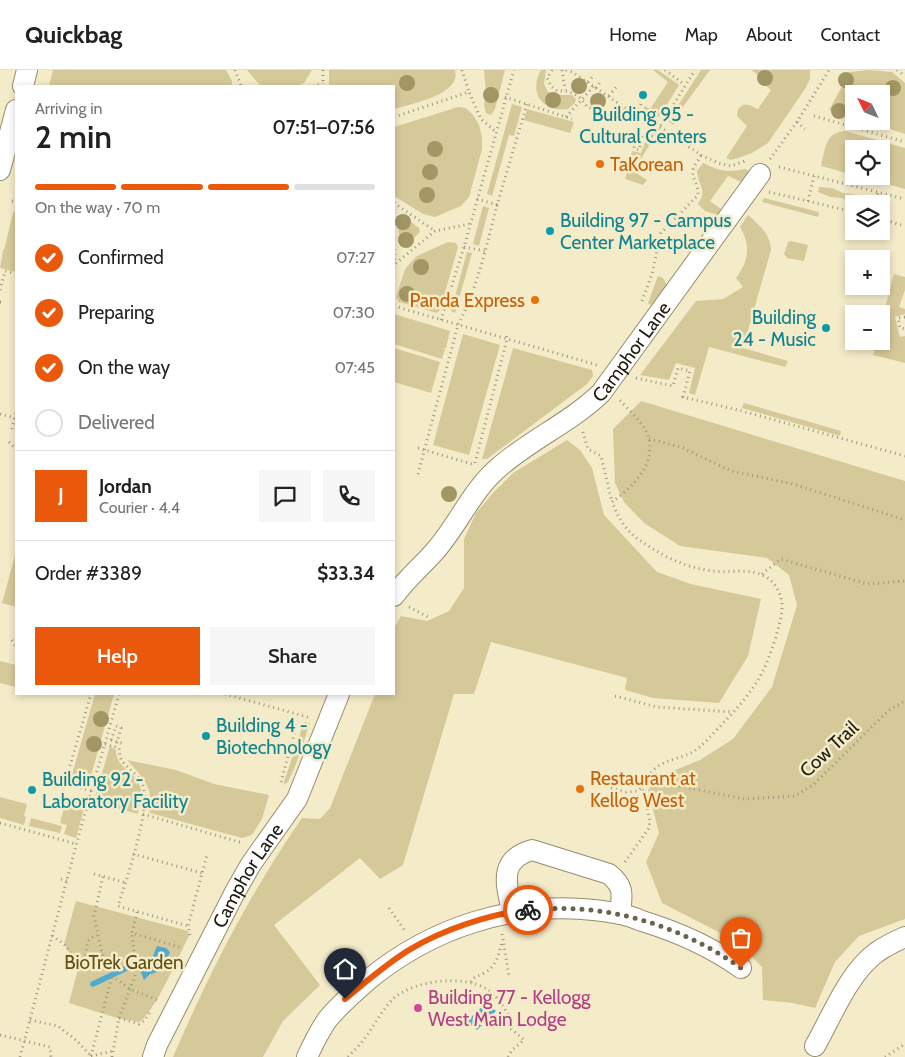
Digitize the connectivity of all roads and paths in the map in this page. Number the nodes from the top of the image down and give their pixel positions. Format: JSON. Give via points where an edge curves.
{"nodes":[{"id":1,"x":27,"y":70,"type":"edge"},
{"id":2,"x":235,"y":70,"type":"edge"},
{"id":3,"x":323,"y":70,"type":"edge"},
{"id":4,"x":462,"y":70,"type":"edge"},
{"id":5,"x":514,"y":70,"type":"edge"},
{"id":6,"x":552,"y":70,"type":"edge"},
{"id":7,"x":564,"y":70,"type":"edge"},
{"id":8,"x":665,"y":70,"type":"edge"},
{"id":9,"x":695,"y":70,"type":"edge"},
{"id":10,"x":829,"y":70,"type":"edge"},
{"id":11,"x":897,"y":70,"type":"edge"},
{"id":12,"x":573,"y":71,"type":"edge"},
{"id":13,"x":593,"y":76,"type":"dead end"},
{"id":14,"x":905,"y":76,"type":"edge"},
{"id":15,"x":588,"y":82,"type":"junction"},
{"id":16,"x":601,"y":82,"type":"dead end"},
{"id":17,"x":23,"y":85,"type":"edge"},
{"id":18,"x":241,"y":85,"type":"edge"},
{"id":19,"x":323,"y":85,"type":"edge"},
{"id":20,"x":685,"y":85,"type":"junction"},
{"id":21,"x":595,"y":87,"type":"junction"},
{"id":22,"x":616,"y":87,"type":"dead end"},
{"id":23,"x":565,"y":90,"type":"junction"},
{"id":24,"x":469,"y":92,"type":"junction"},
{"id":25,"x":610,"y":96,"type":"junction"},
{"id":26,"x":506,"y":97,"type":"junction"},
{"id":27,"x":583,"y":100,"type":"junction"},
{"id":28,"x":642,"y":102,"type":"dead end"},
{"id":29,"x":527,"y":104,"type":"junction"},
{"id":30,"x":627,"y":109,"type":"junction"},
{"id":31,"x":15,"y":114,"type":"edge"},
{"id":32,"x":636,"y":114,"type":"junction"},
{"id":33,"x":814,"y":116,"type":"dead end"},
{"id":34,"x":395,"y":117,"type":"edge"},
{"id":35,"x":566,"y":117,"type":"junction"},
{"id":36,"x":572,"y":119,"type":"dead end"},
{"id":37,"x":797,"y":122,"type":"junction"},
{"id":38,"x":660,"y":126,"type":"junction"},
{"id":39,"x":805,"y":129,"type":"dead end"},
{"id":40,"x":496,"y":132,"type":"junction"},
{"id":41,"x":638,"y":132,"type":"dead end"},
{"id":42,"x":905,"y":142,"type":"edge"},
{"id":43,"x":701,"y":155,"type":"junction"},
{"id":44,"x":779,"y":167,"type":"dead end"},
{"id":45,"x":760,"y":169,"type":"junction"},
{"id":46,"x":0,"y":170,"type":"edge"},
{"id":47,"x":814,"y":176,"type":"junction"},
{"id":48,"x":878,"y":192,"type":"junction"},
{"id":49,"x":877,"y":195,"type":"edge"},
{"id":50,"x":905,"y":199,"type":"edge"},
{"id":51,"x":477,"y":200,"type":"junction"},
{"id":52,"x":808,"y":201,"type":"junction"},
{"id":53,"x":395,"y":204,"type":"edge"},
{"id":54,"x":498,"y":205,"type":"junction"},
{"id":55,"x":845,"y":210,"type":"edge"},
{"id":56,"x":890,"y":222,"type":"edge"},
{"id":57,"x":469,"y":224,"type":"junction"},
{"id":58,"x":905,"y":226,"type":"edge"},
{"id":59,"x":435,"y":231,"type":"junction"},
{"id":60,"x":464,"y":247,"type":"junction"},
{"id":61,"x":485,"y":251,"type":"junction"},
{"id":62,"x":395,"y":264,"type":"edge"},
{"id":63,"x":15,"y":274,"type":"edge"},
{"id":64,"x":0,"y":290,"type":"edge"},
{"id":65,"x":640,"y":305,"type":"dead end"},
{"id":66,"x":395,"y":306,"type":"edge"},
{"id":67,"x":905,"y":317,"type":"edge"},
{"id":68,"x":441,"y":320,"type":"junction"},
{"id":69,"x":458,"y":325,"type":"junction"},
{"id":70,"x":905,"y":329,"type":"edge"},
{"id":71,"x":506,"y":334,"type":"dead end"},
{"id":72,"x":507,"y":340,"type":"junction"},
{"id":73,"x":598,"y":365,"type":"dead end"},
{"id":74,"x":646,"y":380,"type":"dead end"},
{"id":75,"x":616,"y":396,"type":"dead end"},
{"id":76,"x":0,"y":414,"type":"edge"},
{"id":77,"x":15,"y":417,"type":"edge"},
{"id":78,"x":15,"y":418,"type":"edge"},
{"id":79,"x":582,"y":427,"type":"dead end"},
{"id":80,"x":12,"y":429,"type":"dead end"},
{"id":81,"x":649,"y":439,"type":"junction"},
{"id":82,"x":9,"y":442,"type":"dead end"},
{"id":83,"x":14,"y":447,"type":"dead end"},
{"id":84,"x":418,"y":448,"type":"dead end"},
{"id":85,"x":424,"y":449,"type":"junction"},
{"id":86,"x":905,"y":456,"type":"edge"},
{"id":87,"x":475,"y":465,"type":"junction"},
{"id":88,"x":480,"y":465,"type":"dead end"},
{"id":89,"x":473,"y":473,"type":"dead end"},
{"id":90,"x":418,"y":474,"type":"dead end"},
{"id":91,"x":612,"y":502,"type":"junction"},
{"id":92,"x":905,"y":520,"type":"edge"},
{"id":93,"x":762,"y":574,"type":"junction"},
{"id":94,"x":905,"y":581,"type":"edge"},
{"id":95,"x":399,"y":592,"type":"edge"},
{"id":96,"x":428,"y":617,"type":"dead end"},
{"id":97,"x":12,"y":640,"type":"dead end"},
{"id":98,"x":15,"y":645,"type":"dead end"},
{"id":99,"x":91,"y":695,"type":"edge"},
{"id":100,"x":119,"y":695,"type":"edge"},
{"id":101,"x":229,"y":695,"type":"edge"},
{"id":102,"x":338,"y":695,"type":"edge"},
{"id":103,"x":615,"y":696,"type":"dead end"},
{"id":104,"x":905,"y":701,"type":"edge"},
{"id":105,"x":733,"y":712,"type":"junction"},
{"id":106,"x":302,"y":714,"type":"dead end"},
{"id":107,"x":295,"y":731,"type":"dead end"},
{"id":108,"x":104,"y":744,"type":"junction"},
{"id":109,"x":125,"y":744,"type":"dead end"},
{"id":110,"x":116,"y":746,"type":"junction"},
{"id":111,"x":645,"y":779,"type":"junction"},
{"id":112,"x":280,"y":786,"type":"dead end"},
{"id":113,"x":642,"y":787,"type":"junction"},
{"id":114,"x":612,"y":788,"type":"dead end"},
{"id":115,"x":91,"y":791,"type":"junction"},
{"id":116,"x":143,"y":814,"type":"junction"},
{"id":117,"x":0,"y":823,"type":"edge"},
{"id":118,"x":249,"y":842,"type":"dead end"},
{"id":119,"x":76,"y":844,"type":"junction"},
{"id":120,"x":133,"y":854,"type":"junction"},
{"id":121,"x":207,"y":855,"type":"dead end"},
{"id":122,"x":624,"y":862,"type":"dead end"},
{"id":123,"x":202,"y":873,"type":"junction"},
{"id":124,"x":94,"y":874,"type":"dead end"},
{"id":125,"x":103,"y":876,"type":"junction"},
{"id":126,"x":61,"y":879,"type":"dead end"},
{"id":127,"x":67,"y":881,"type":"junction"},
{"id":128,"x":127,"y":883,"type":"dead end"},
{"id":129,"x":389,"y":908,"type":"dead end"},
{"id":130,"x":137,"y":912,"type":"junction"},
{"id":131,"x":512,"y":912,"type":"junction"},
{"id":132,"x":620,"y":914,"type":"junction"},
{"id":133,"x":188,"y":926,"type":"junction"},
{"id":134,"x":402,"y":927,"type":"dead end"},
{"id":135,"x":501,"y":930,"type":"dead end"},
{"id":136,"x":132,"y":933,"type":"junction"},
{"id":137,"x":97,"y":935,"type":"junction"},
{"id":138,"x":52,"y":936,"type":"junction"},
{"id":139,"x":905,"y":936,"type":"edge"},
{"id":140,"x":503,"y":939,"type":"junction"},
{"id":141,"x":184,"y":948,"type":"junction"},
{"id":142,"x":180,"y":956,"type":"dead end"},
{"id":143,"x":741,"y":968,"type":"dead end"},
{"id":144,"x":112,"y":976,"type":"junction"},
{"id":145,"x":509,"y":976,"type":"dead end"},
{"id":146,"x":471,"y":982,"type":"junction"},
{"id":147,"x":130,"y":989,"type":"junction"},
{"id":148,"x":161,"y":994,"type":"dead end"},
{"id":149,"x":157,"y":1000,"type":"junction"},
{"id":150,"x":119,"y":1018,"type":"junction"},
{"id":151,"x":30,"y":1020,"type":"junction"},
{"id":152,"x":512,"y":1021,"type":"dead end"},
{"id":153,"x":510,"y":1028,"type":"dead end"},
{"id":154,"x":0,"y":1035,"type":"edge"},
{"id":155,"x":24,"y":1040,"type":"junction"},
{"id":156,"x":905,"y":1044,"type":"edge"},
{"id":157,"x":815,"y":1046,"type":"dead end"},
{"id":158,"x":113,"y":1052,"type":"junction"},
{"id":159,"x":91,"y":1056,"type":"edge"},
{"id":160,"x":20,"y":1057,"type":"edge"},
{"id":161,"x":50,"y":1057,"type":"edge"},
{"id":162,"x":112,"y":1057,"type":"edge"},
{"id":163,"x":153,"y":1057,"type":"edge"},
{"id":164,"x":307,"y":1057,"type":"edge"},
{"id":165,"x":348,"y":1057,"type":"edge"},
{"id":166,"x":508,"y":1057,"type":"edge"},
{"id":167,"x":885,"y":1057,"type":"edge"}],
"edges":[{"from":1,"to":17,"type":"street"},
{"from":2,"to":18,"type":"path"},
{"from":3,"to":19,"type":"path"},
{"from":4,"to":24,"type":"path"},
{"from":5,"to":26,"type":"path"},
{"from":6,"to":23,"type":"path","via":[[547,78],[551,86],[557,91]]},
{"from":7,"to":12,"type":"path"},
{"from":7,"to":23,"type":"path"},
{"from":8,"to":20,"type":"path"},
{"from":9,"to":20,"type":"path"},
{"from":10,"to":37,"type":"path"},
{"from":11,"to":14,"type":"path"},
{"from":12,"to":15,"type":"path"},
{"from":13,"to":15,"type":"path"},
{"from":15,"to":21,"type":"path"},
{"from":16,"to":21,"type":"path"},
{"from":20,"to":38,"type":"path"},
{"from":21,"to":25,"type":"path"},
{"from":21,"to":27,"type":"path"},
{"from":22,"to":25,"type":"path"},
{"from":23,"to":27,"type":"path"},
{"from":24,"to":34,"type":"path"},
{"from":24,"to":40,"type":"path","via":[[482,119]]},
{"from":25,"to":30,"type":"path"},
{"from":26,"to":29,"type":"path"},
{"from":26,"to":40,"type":"path"},
{"from":27,"to":30,"type":"path","via":[[586,110],[610,117]]},
{"from":27,"to":35,"type":"path"},
{"from":28,"to":32,"type":"path"},
{"from":29,"to":35,"type":"path"},
{"from":29,"to":54,"type":"path"},
{"from":30,"to":32,"type":"path"},
{"from":31,"to":46,"type":"street"},
{"from":32,"to":38,"type":"path"},
{"from":33,"to":42,"type":"path"},
{"from":35,"to":36,"type":"path"},
{"from":37,"to":39,"type":"path"},
{"from":37,"to":45,"type":"path"},
{"from":38,"to":41,"type":"path","via":[[654,136],[643,136],[639,150],[634,148]]},
{"from":38,"to":43,"type":"path"},
{"from":40,"to":51,"type":"path"},
{"from":43,"to":45,"type":"path","via":[[718,164]]},
{"from":43,"to":65,"type":"path","via":[[692,173],[699,189],[698,195],[661,233],[652,274]]},
{"from":44,"to":47,"type":"path"},
{"from":45,"to":52,"type":"path"},
{"from":45,"to":95,"type":"street","name":"Camphor Lane","via":[[602,393],[497,468],[480,486],[436,550]]},
{"from":47,"to":48,"type":"path"},
{"from":47,"to":52,"type":"path"},
{"from":48,"to":49,"type":"path"},
{"from":48,"to":50,"type":"path"},
{"from":51,"to":54,"type":"path"},
{"from":51,"to":57,"type":"path"},
{"from":52,"to":55,"type":"path"},
{"from":53,"to":59,"type":"path"},
{"from":54,"to":61,"type":"path"},
{"from":56,"to":58,"type":"path"},
{"from":57,"to":59,"type":"path"},
{"from":57,"to":60,"type":"path"},
{"from":59,"to":62,"type":"path"},
{"from":60,"to":61,"type":"path"},
{"from":60,"to":68,"type":"path"},
{"from":61,"to":69,"type":"path"},
{"from":63,"to":64,"type":"path","via":[[5,271]]},
{"from":66,"to":68,"type":"path"},
{"from":67,"to":70,"type":"path","via":[[898,318],[900,328]]},
{"from":68,"to":69,"type":"path"},
{"from":69,"to":72,"type":"path"},
{"from":69,"to":85,"type":"path"},
{"from":71,"to":72,"type":"path"},
{"from":72,"to":73,"type":"path"},
{"from":72,"to":87,"type":"path"},
{"from":74,"to":86,"type":"path","via":[[673,386],[678,368],[690,371],[683,396]]},
{"from":75,"to":81,"type":"path"},
{"from":76,"to":78,"type":"path"},
{"from":77,"to":80,"type":"path","bridge":true},
{"from":79,"to":91,"type":"path","via":[[588,449],[600,456]]},
{"from":81,"to":91,"type":"path","via":[[649,456],[641,475],[630,489]]},
{"from":81,"to":92,"type":"path","via":[[681,447],[731,471],[793,484]]},
{"from":82,"to":83,"type":"path"},
{"from":84,"to":85,"type":"path"},
{"from":85,"to":87,"type":"path"},
{"from":85,"to":90,"type":"path"},
{"from":87,"to":88,"type":"path"},
{"from":87,"to":89,"type":"path"},
{"from":91,"to":93,"type":"path","via":[[618,518],[632,535],[664,556],[685,566]]},
{"from":93,"to":94,"type":"path","via":[[781,560],[867,584]]},
{"from":93,"to":105,"type":"path","via":[[771,580],[779,593],[782,608],[763,671]]},
{"from":95,"to":96,"type":"path"},
{"from":97,"to":98,"type":"path"},
{"from":99,"to":115,"type":"path","via":[[65,783]]},
{"from":100,"to":108,"type":"path"},
{"from":101,"to":106,"type":"path"},
{"from":102,"to":163,"type":"street","name":"Camphor Lane","via":[[297,799],[234,892]]},
{"from":103,"to":105,"type":"path","via":[[657,707]]},
{"from":104,"to":111,"type":"path","name":"Cow Trail","via":[[889,710],[813,785],[795,796],[744,799]]},
{"from":105,"to":111,"type":"path","via":[[699,748],[661,765]]},
{"from":107,"to":112,"type":"path"},
{"from":108,"to":110,"type":"path"},
{"from":108,"to":115,"type":"path"},
{"from":109,"to":110,"type":"path","bridge":true,"via":[[111,740],[116,726],[121,728]]},
{"from":110,"to":116,"type":"path","via":[[122,760],[142,783],[146,795]]},
{"from":111,"to":113,"type":"path"},
{"from":113,"to":114,"type":"path","via":[[638,791],[626,792]]},
{"from":113,"to":122,"type":"path","via":[[649,828]]},
{"from":115,"to":119,"type":"path"},
{"from":116,"to":118,"type":"path","via":[[239,842]]},
{"from":116,"to":120,"type":"path"},
{"from":117,"to":119,"type":"path"},
{"from":119,"to":127,"type":"path"},
{"from":120,"to":123,"type":"path"},
{"from":120,"to":130,"type":"path","via":[[118,906]]},
{"from":121,"to":123,"type":"path"},
{"from":123,"to":133,"type":"path"},
{"from":124,"to":125,"type":"path","bridge":true},
{"from":125,"to":128,"type":"path","bridge":true},
{"from":125,"to":137,"type":"path","via":[[94,916]]},
{"from":126,"to":127,"type":"path"},
{"from":127,"to":138,"type":"path"},
{"from":129,"to":134,"type":"path"},
{"from":130,"to":133,"type":"path"},
{"from":130,"to":136,"type":"path"},
{"from":131,"to":132,"type":"street","via":[[573,908]]},
{"from":131,"to":132,"type":"street","via":[[505,879],[508,869],[516,858],[532,850],[609,874],[622,890]]},
{"from":131,"to":164,"type":"street","via":[[444,932],[381,969],[345,999],[327,1021]]},
{"from":132,"to":143,"type":"street","via":[[695,940]]},
{"from":133,"to":141,"type":"path","via":[[190,936]]},
{"from":135,"to":140,"type":"path"},
{"from":136,"to":141,"type":"path"},
{"from":136,"to":147,"type":"path","via":[[136,973]]},
{"from":137,"to":138,"type":"path","via":[[90,937],[86,954],[79,960]]},
{"from":137,"to":144,"type":"path"},
{"from":138,"to":151,"type":"path"},
{"from":139,"to":157,"type":"street","via":[[877,952],[863,965]]},
{"from":140,"to":145,"type":"path"},
{"from":140,"to":146,"type":"path","via":[[494,964]]},
{"from":141,"to":142,"type":"path"},
{"from":144,"to":147,"type":"path"},
{"from":144,"to":159,"type":"path"},
{"from":146,"to":152,"type":"path","via":[[488,989]]},
{"from":146,"to":165,"type":"path","via":[[427,984],[394,998]]},
{"from":147,"to":149,"type":"path"},
{"from":147,"to":150,"type":"path"},
{"from":148,"to":149,"type":"path"},
{"from":149,"to":150,"type":"path","via":[[139,1024]]},
{"from":150,"to":158,"type":"path"},
{"from":151,"to":155,"type":"path"},
{"from":151,"to":159,"type":"path","via":[[58,1026]]},
{"from":153,"to":166,"type":"path","via":[[524,1040]]},
{"from":154,"to":155,"type":"path"},
{"from":155,"to":160,"type":"path"},
{"from":155,"to":161,"type":"path","via":[[50,1047]]},
{"from":156,"to":167,"type":"path"},
{"from":158,"to":159,"type":"path"},
{"from":158,"to":162,"type":"path"}]}
